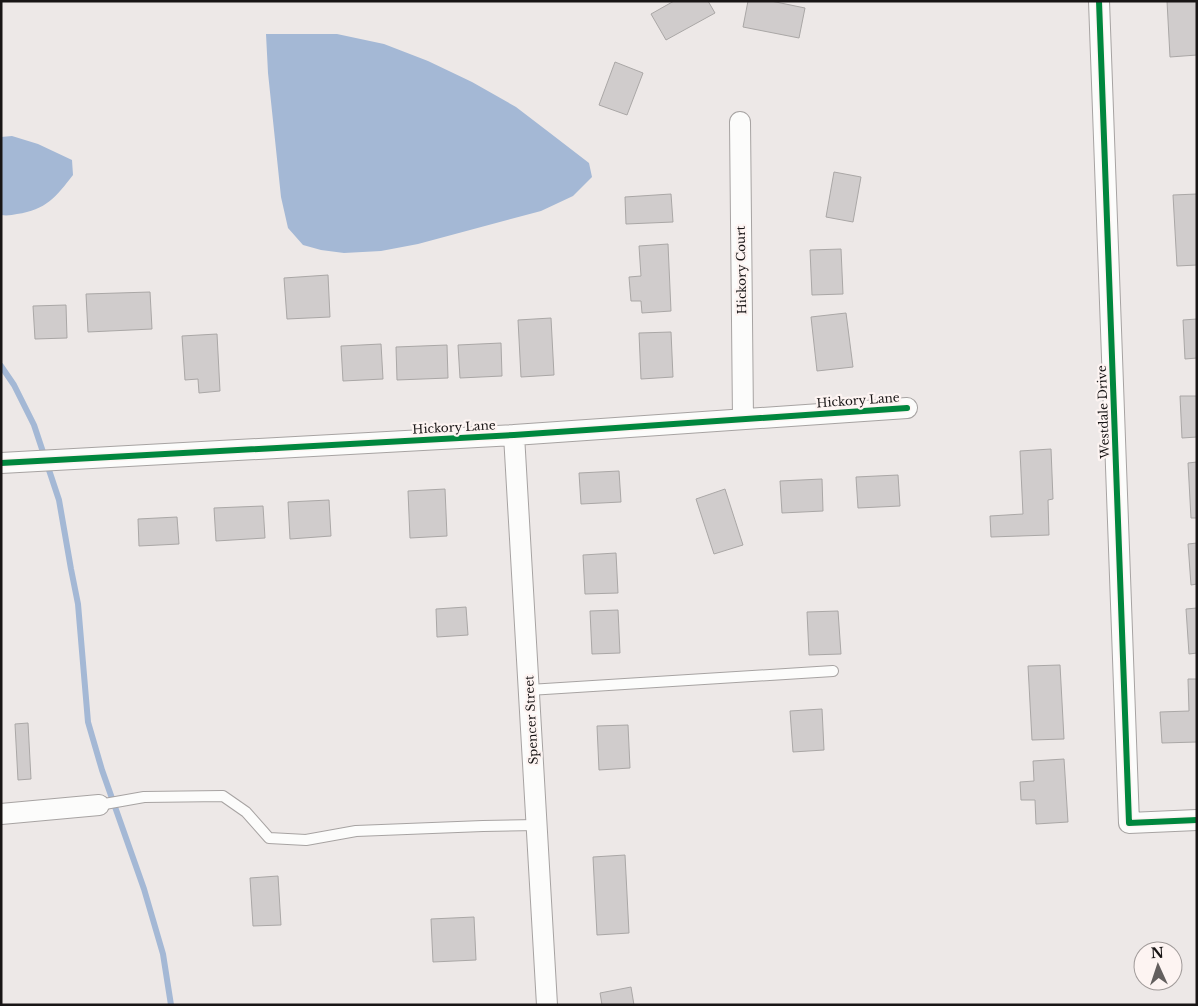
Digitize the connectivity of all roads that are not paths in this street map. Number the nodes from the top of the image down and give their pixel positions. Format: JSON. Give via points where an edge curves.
{"nodes":[{"id":1,"x":1099,"y":1,"type":"edge"},
{"id":2,"x":740,"y":122,"type":"dead end"},
{"id":3,"x":907,"y":408,"type":"dead end"},
{"id":4,"x":743,"y":419,"type":"junction"},
{"id":5,"x":514,"y":435,"type":"junction"},
{"id":6,"x":1,"y":463,"type":"edge"},
{"id":7,"x":833,"y":671,"type":"dead end"},
{"id":8,"x":529,"y":690,"type":"junction"},
{"id":9,"x":99,"y":805,"type":"joint"},
{"id":10,"x":1,"y":814,"type":"edge"},
{"id":11,"x":1197,"y":820,"type":"edge"},
{"id":12,"x":537,"y":825,"type":"junction"},
{"id":13,"x":547,"y":1005,"type":"edge"}],
"edges":[{"from":1,"to":11,"type":"street","name":"Westdale Drive","via":[[1129,823]]},
{"from":2,"to":4,"type":"street","name":"Hickory Court"},
{"from":3,"to":4,"type":"street","name":"Hickory Lane"},
{"from":4,"to":5,"type":"street","name":"Hickory Lane"},
{"from":5,"to":6,"type":"street","name":"Hickory Lane"},
{"from":5,"to":8,"type":"street","name":"Spencer Street"},
{"from":7,"to":8,"type":"lane"},
{"from":8,"to":12,"type":"street","name":"Spencer Street"},
{"from":9,"to":10,"type":"street"},
{"from":9,"to":12,"type":"lane","via":[[144,797],[223,796],[246,812],[269,838],[306,840],[356,830]]},
{"from":12,"to":13,"type":"street","name":"Spencer Street"}]}
